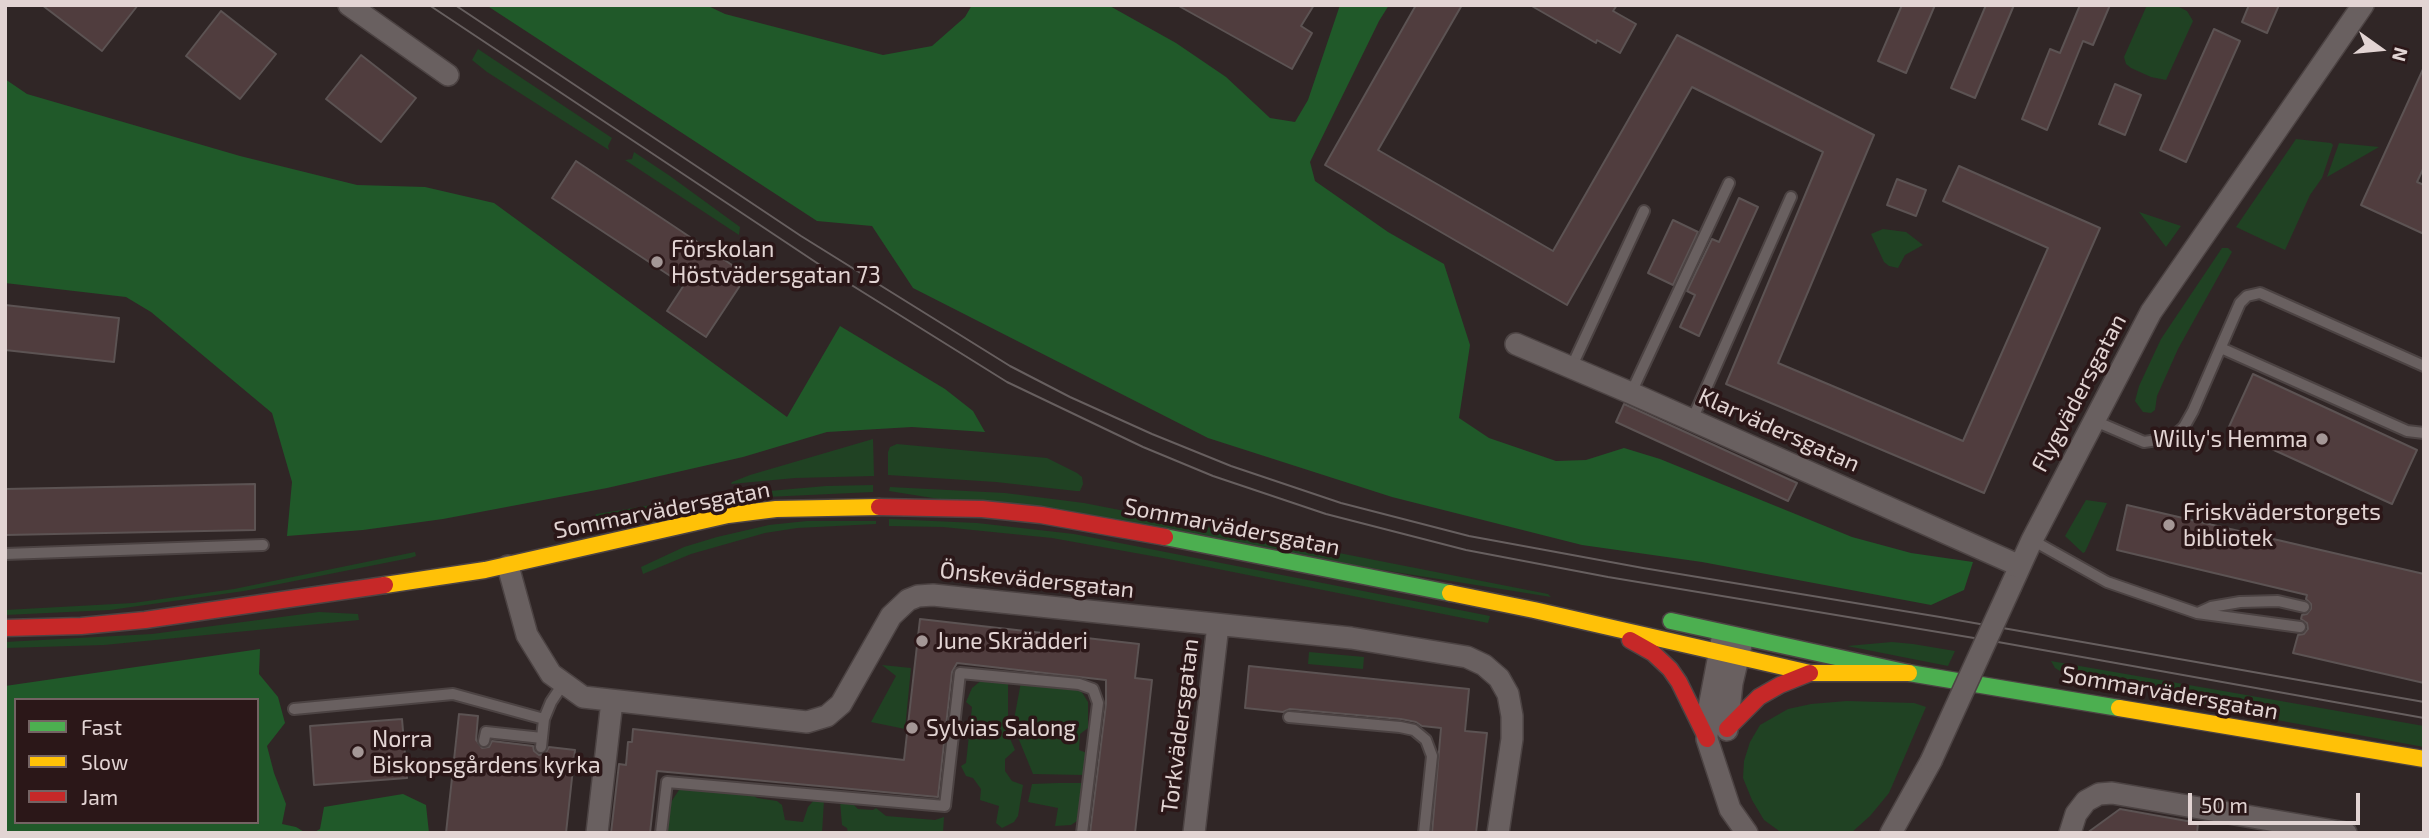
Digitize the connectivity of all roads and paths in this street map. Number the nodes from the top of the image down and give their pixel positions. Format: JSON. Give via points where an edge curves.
{"nodes":[{"id":1,"x":349,"y":5,"type":"edge"},
{"id":2,"x":2363,"y":5,"type":"edge"},
{"id":3,"x":448,"y":75,"type":"dead end"},
{"id":4,"x":1729,"y":183,"type":"dead end"},
{"id":5,"x":1791,"y":197,"type":"dead end"},
{"id":6,"x":1644,"y":211,"type":"dead end"},
{"id":7,"x":1517,"y":344,"type":"dead end"},
{"id":8,"x":2221,"y":348,"type":"junction"},
{"id":9,"x":2424,"y":366,"type":"edge"},
{"id":10,"x":1572,"y":368,"type":"junction"},
{"id":11,"x":1631,"y":393,"type":"junction"},
{"id":12,"x":1692,"y":420,"type":"junction"},
{"id":13,"x":2095,"y":421,"type":"junction"},
{"id":14,"x":2424,"y":433,"type":"edge"},
{"id":15,"x":2032,"y":540,"type":"junction"},
{"id":16,"x":263,"y":545,"type":"dead end"},
{"id":17,"x":5,"y":554,"type":"edge"},
{"id":18,"x":508,"y":566,"type":"junction"},
{"id":19,"x":2020,"y":566,"type":"junction"},
{"id":20,"x":2304,"y":607,"type":"dead end"},
{"id":21,"x":1534,"y":610,"type":"junction"},
{"id":22,"x":1602,"y":610,"type":"dead end"},
{"id":23,"x":2197,"y":613,"type":"junction"},
{"id":24,"x":1655,"y":617,"type":"dead end"},
{"id":25,"x":1218,"y":625,"type":"junction"},
{"id":26,"x":2300,"y":627,"type":"dead end"},
{"id":27,"x":5,"y":628,"type":"edge"},
{"id":28,"x":1607,"y":628,"type":"junction"},
{"id":29,"x":1733,"y":633,"type":"junction"},
{"id":30,"x":1729,"y":655,"type":"junction"},
{"id":31,"x":1810,"y":673,"type":"junction"},
{"id":32,"x":1909,"y":673,"type":"junction"},
{"id":33,"x":563,"y":684,"type":"junction"},
{"id":34,"x":612,"y":701,"type":"junction"},
{"id":35,"x":294,"y":709,"type":"dead end"},
{"id":36,"x":1289,"y":718,"type":"dead end"},
{"id":37,"x":544,"y":719,"type":"junction"},
{"id":38,"x":1727,"y":729,"type":"junction"},
{"id":39,"x":1707,"y":739,"type":"junction"},
{"id":40,"x":484,"y":741,"type":"dead end"},
{"id":41,"x":2424,"y":759,"type":"edge"},
{"id":42,"x":1717,"y":766,"type":"junction"},
{"id":43,"x":597,"y":833,"type":"edge"},
{"id":44,"x":661,"y":833,"type":"edge"},
{"id":45,"x":1082,"y":833,"type":"edge"},
{"id":46,"x":1194,"y":833,"type":"edge"},
{"id":47,"x":1424,"y":833,"type":"edge"},
{"id":48,"x":1498,"y":833,"type":"edge"},
{"id":49,"x":1747,"y":833,"type":"edge"},
{"id":50,"x":1891,"y":833,"type":"edge"},
{"id":51,"x":2070,"y":833,"type":"edge"},
{"id":52,"x":2346,"y":833,"type":"edge"}],
"edges":[{"from":1,"to":3,"type":"street"},
{"from":2,"to":13,"type":"street","name":"Flygvädersgatan","via":[[2151,313]]},
{"from":4,"to":11,"type":"lane"},
{"from":5,"to":12,"type":"lane"},
{"from":6,"to":10,"type":"lane"},
{"from":7,"to":10,"type":"street","name":"Klarvädersgatan"},
{"from":8,"to":9,"type":"lane","via":[[2240,303],[2260,293]]},
{"from":8,"to":13,"type":"lane","via":[[2193,411],[2171,438],[2144,442]]},
{"from":8,"to":14,"type":"lane","via":[[2407,430]]},
{"from":10,"to":11,"type":"street","name":"Klarvädersgatan"},
{"from":11,"to":12,"type":"street","name":"Klarvädersgatan"},
{"from":12,"to":19,"type":"street","name":"Klarvädersgatan"},
{"from":13,"to":15,"type":"street","name":"Flygvädersgatan"},
{"from":15,"to":19,"type":"street","name":"Flygvädersgatan"},
{"from":15,"to":23,"type":"lane","via":[[2107,583]]},
{"from":16,"to":17,"type":"lane"},
{"from":18,"to":21,"type":"street","name":"Sommarvädersgatan","via":[[716,518],[776,509],[955,508],[1041,515],[1142,532]]},
{"from":18,"to":27,"type":"street","name":"Sommarvädersgatan","via":[[145,620]]},
{"from":18,"to":33,"type":"street","name":"Önskevädersgatan","via":[[527,635],[551,674]]},
{"from":19,"to":50,"type":"street","name":"Flygvädersgatan","bridge":true,"via":[[1931,761]]},
{"from":20,"to":23,"type":"lane","via":[[2278,601],[2240,602]]},
{"from":21,"to":22,"type":"street","name":"Sommarvädersgatan"},
{"from":21,"to":28,"type":"street","name":"Sommarvädersgatan"},
{"from":23,"to":26,"type":"lane"},
{"from":24,"to":29,"type":"street","name":"Sommarvädersgatan"},
{"from":25,"to":34,"type":"street","name":"Önskevädersgatan","via":[[918,596],[891,617],[841,704],[827,716],[807,722]]},
{"from":25,"to":46,"type":"street","name":"Torkvädersgatan"},
{"from":25,"to":48,"type":"street","name":"Önskevädersgatan","via":[[1351,638],[1467,657],[1484,665],[1508,694],[1512,716]]},
{"from":28,"to":30,"type":"street","name":"Sommarvädersgatan"},
{"from":28,"to":39,"type":"street","via":[[1653,653],[1670,669]]},
{"from":29,"to":30,"type":"street"},
{"from":29,"to":32,"type":"street","name":"Sommarvädersgatan"},
{"from":30,"to":31,"type":"street","name":"Sommarvädersgatan"},
{"from":30,"to":38,"type":"street","via":[[1732,683]]},
{"from":30,"to":39,"type":"street","via":[[1708,713]]},
{"from":31,"to":32,"type":"street","name":"Sommarvädersgatan"},
{"from":31,"to":38,"type":"street","via":[[1759,697]]},
{"from":32,"to":41,"type":"street","name":"Sommarvädersgatan"},
{"from":33,"to":34,"type":"street","name":"Önskevädersgatan","via":[[583,697]]},
{"from":33,"to":37,"type":"lane"},
{"from":34,"to":43,"type":"street"},
{"from":35,"to":37,"type":"lane","via":[[453,694]]},
{"from":36,"to":47,"type":"lane","via":[[1400,727],[1414,730],[1426,740],[1432,756]]},
{"from":37,"to":40,"type":"lane","via":[[542,742],[486,732]]},
{"from":38,"to":42,"type":"street"},
{"from":39,"to":42,"type":"street"},
{"from":42,"to":49,"type":"street","via":[[1730,809]]},
{"from":44,"to":45,"type":"lane","via":[[667,782],[945,806],[960,673],[1093,689],[1098,703]]},
{"from":51,"to":52,"type":"street","via":[[2086,800],[2112,793]]}]}
